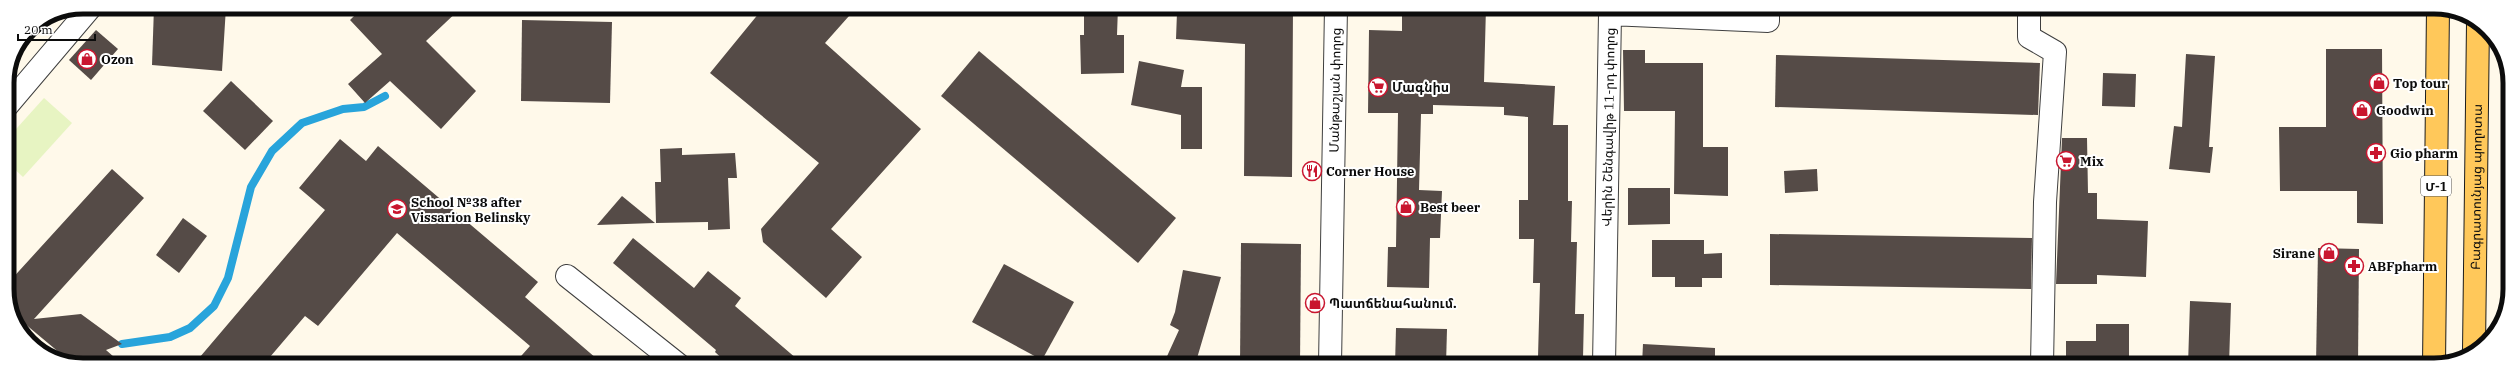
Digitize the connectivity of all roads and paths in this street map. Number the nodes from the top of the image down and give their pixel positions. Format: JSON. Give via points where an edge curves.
{"nodes":[{"id":1,"x":85,"y":14,"type":"edge"},
{"id":2,"x":1336,"y":14,"type":"edge"},
{"id":3,"x":1610,"y":14,"type":"edge"},
{"id":4,"x":1610,"y":14,"type":"edge"},
{"id":5,"x":1768,"y":14,"type":"edge"},
{"id":6,"x":2029,"y":14,"type":"edge"},
{"id":7,"x":2438,"y":14,"type":"edge"},
{"id":8,"x":2478,"y":29,"type":"edge"},
{"id":9,"x":14,"y":98,"type":"edge"},
{"id":10,"x":567,"y":276,"type":"dead end"},
{"id":11,"x":2474,"y":345,"type":"edge"},
{"id":12,"x":671,"y":358,"type":"edge"},
{"id":13,"x":1330,"y":358,"type":"edge"},
{"id":14,"x":1604,"y":358,"type":"edge"},
{"id":15,"x":2042,"y":358,"type":"edge"},
{"id":16,"x":2434,"y":358,"type":"edge"}],
"edges":[{"from":1,"to":9,"type":"street"},
{"from":2,"to":13,"type":"street","name":"Մանթաշյան փողոց"},
{"from":3,"to":5,"type":"street","name":"Վերին Շենգավիթ 11-րդ փողոց","via":[[1768,21]]},
{"from":4,"to":14,"type":"street","name":"Վերին Շենգավիթ 11-րդ փողոց"},
{"from":6,"to":15,"type":"street","via":[[2029,37],[2055,52],[2045,202]]},
{"from":7,"to":16,"type":"main road","number":"Մ-1"},
{"from":8,"to":11,"type":"main road","name":"Բագրատունյաց պողոտա"},
{"from":10,"to":12,"type":"street"}]}
